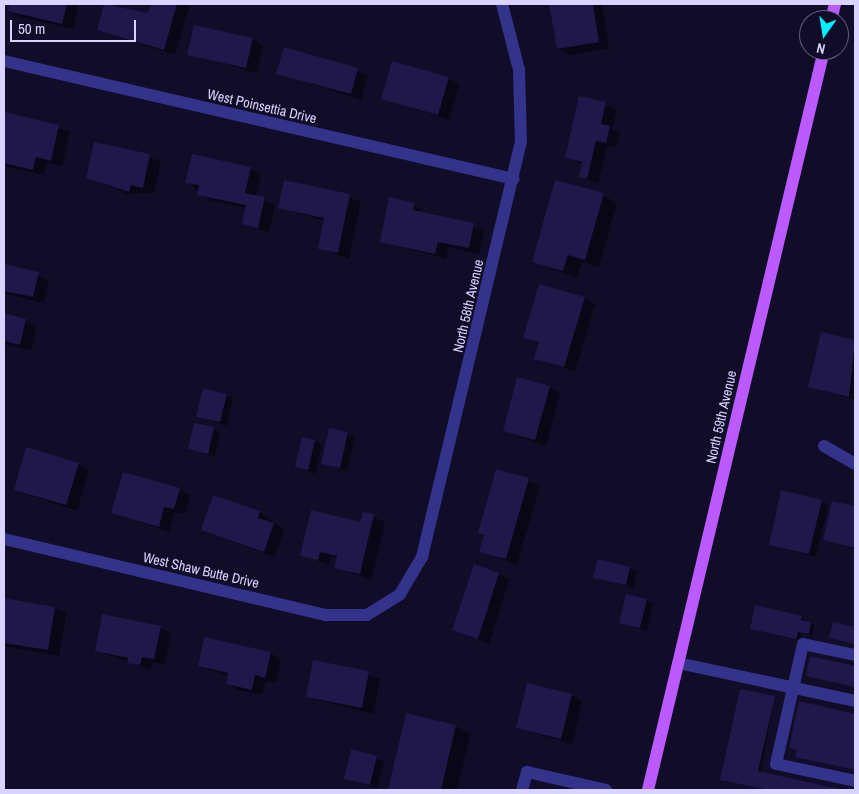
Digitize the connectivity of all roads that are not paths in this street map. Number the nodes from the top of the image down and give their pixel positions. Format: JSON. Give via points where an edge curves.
{"nodes":[{"id":1,"x":502,"y":4,"type":"edge"},
{"id":2,"x":822,"y":60,"type":"edge"},
{"id":3,"x":4,"y":61,"type":"edge"},
{"id":4,"x":514,"y":179,"type":"junction"},
{"id":5,"x":824,"y":446,"type":"dead end"},
{"id":6,"x":855,"y":464,"type":"edge"},
{"id":7,"x":4,"y":539,"type":"edge"},
{"id":8,"x":390,"y":604,"type":"joint"},
{"id":9,"x":855,"y":655,"type":"edge"},
{"id":10,"x":678,"y":663,"type":"junction"},
{"id":11,"x":794,"y":687,"type":"junction"},
{"id":12,"x":855,"y":701,"type":"edge"},
{"id":13,"x":855,"y":781,"type":"edge"},
{"id":14,"x":584,"y":788,"type":"edge"},
{"id":15,"x":522,"y":790,"type":"edge"},
{"id":16,"x":606,"y":790,"type":"edge"},
{"id":17,"x":648,"y":790,"type":"edge"}],
"edges":[{"from":1,"to":4,"type":"street","name":"North 58th Avenue","via":[[519,70],[523,110]]},
{"from":2,"to":10,"type":"main road","name":"North 59th Avenue"},
{"from":3,"to":4,"type":"street","name":"West Poinsettia Drive"},
{"from":4,"to":8,"type":"street","name":"North 58th Avenue","via":[[422,557],[414,577]]},
{"from":5,"to":6,"type":"street"},
{"from":7,"to":8,"type":"street","name":"West Shaw Butte Drive","via":[[326,615],[367,615]]},
{"from":9,"to":11,"type":"street","via":[[803,644]]},
{"from":10,"to":11,"type":"street"},
{"from":10,"to":17,"type":"main road","name":"North 59th Avenue"},
{"from":11,"to":12,"type":"street"},
{"from":11,"to":13,"type":"street","via":[[776,764]]},
{"from":14,"to":15,"type":"street","via":[[526,772]]},
{"from":14,"to":16,"type":"street"}]}
